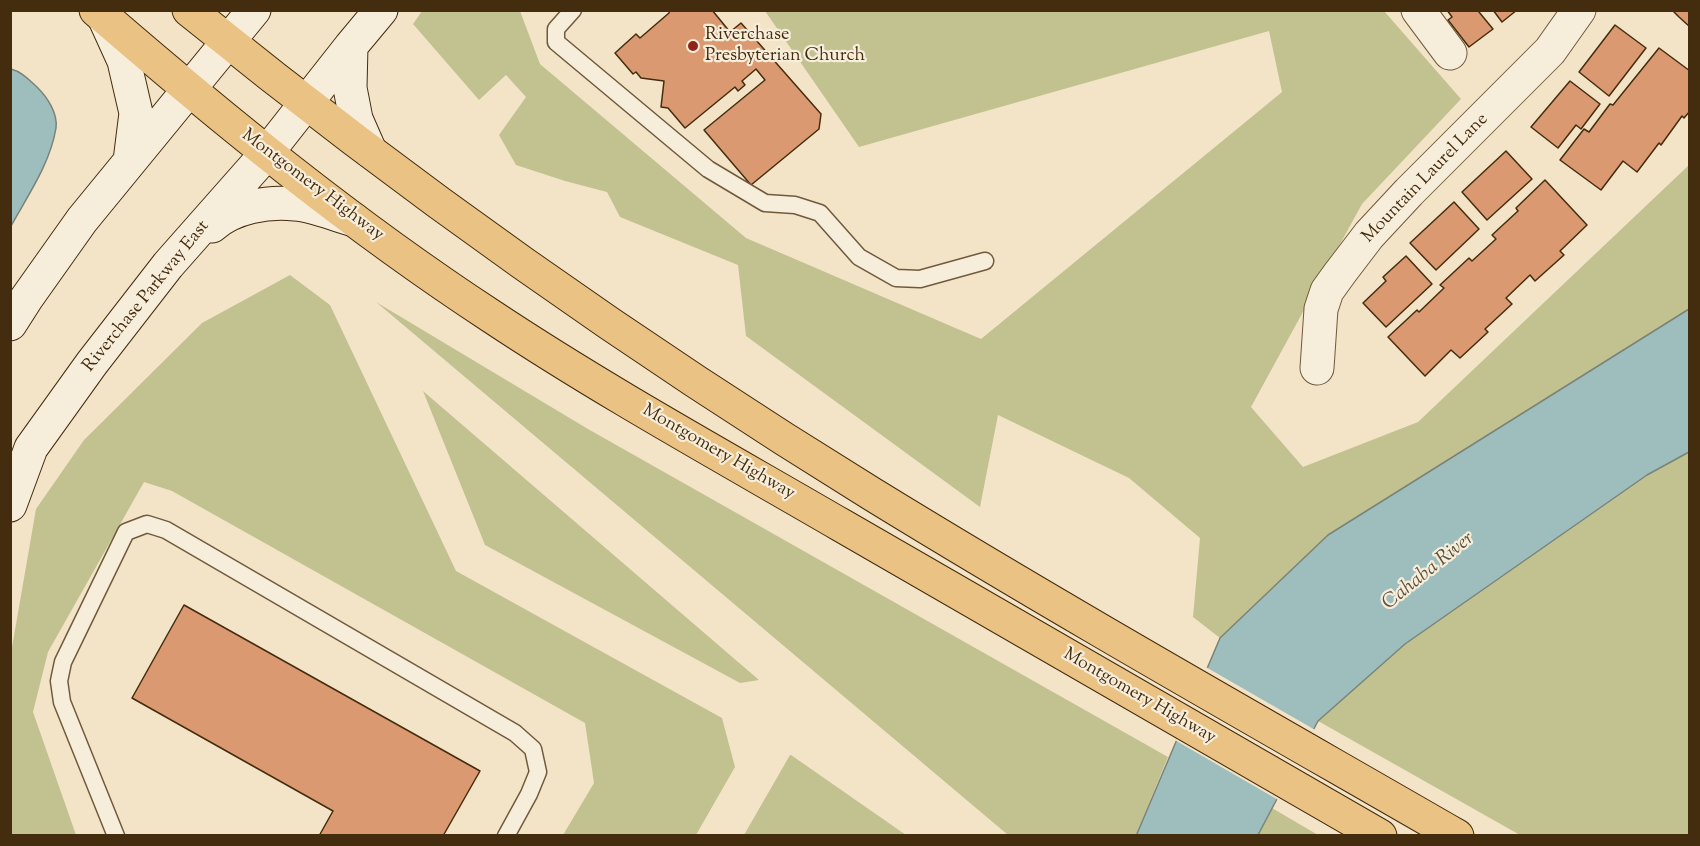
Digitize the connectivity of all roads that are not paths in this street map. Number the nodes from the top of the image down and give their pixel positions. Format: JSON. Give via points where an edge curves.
{"nodes":[{"id":1,"x":189,"y":10,"type":"edge"},
{"id":2,"x":254,"y":10,"type":"edge"},
{"id":3,"x":381,"y":10,"type":"edge"},
{"id":4,"x":573,"y":10,"type":"edge"},
{"id":5,"x":1418,"y":10,"type":"edge"},
{"id":6,"x":1579,"y":10,"type":"edge"},
{"id":7,"x":100,"y":14,"type":"edge"},
{"id":8,"x":228,"y":42,"type":"junction"},
{"id":9,"x":351,"y":46,"type":"junction"},
{"id":10,"x":1450,"y":53,"type":"dead end"},
{"id":11,"x":189,"y":89,"type":"junction"},
{"id":12,"x":306,"y":103,"type":"junction"},
{"id":13,"x":370,"y":151,"type":"junction"},
{"id":14,"x":266,"y":154,"type":"junction"},
{"id":15,"x":130,"y":161,"type":"junction"},
{"id":16,"x":357,"y":221,"type":"junction"},
{"id":17,"x":985,"y":261,"type":"dead end"},
{"id":18,"x":168,"y":265,"type":"junction"},
{"id":19,"x":10,"y":324,"type":"edge"},
{"id":20,"x":1317,"y":368,"type":"dead end"},
{"id":21,"x":10,"y":505,"type":"edge"},
{"id":22,"x":116,"y":836,"type":"edge"},
{"id":23,"x":506,"y":836,"type":"edge"},
{"id":24,"x":1380,"y":836,"type":"edge"},
{"id":25,"x":1457,"y":836,"type":"edge"}],
"edges":[{"from":1,"to":8,"type":"main road"},
{"from":2,"to":8,"type":"street"},
{"from":3,"to":9,"type":"street","name":"Riverchase Parkway East"},
{"from":4,"to":17,"type":"lane","via":[[556,29],[556,42],[708,169],[765,202],[820,213],[859,257],[896,278],[920,279]]},
{"from":5,"to":10,"type":"street"},
{"from":6,"to":20,"type":"street","name":"Mountain Laurel Lane","via":[[1550,51],[1409,192],[1340,273],[1327,291],[1321,309]]},
{"from":7,"to":11,"type":"main road","name":"Montgomery Highway"},
{"from":7,"to":15,"type":"street","via":[[124,61],[136,113]]},
{"from":8,"to":11,"type":"street"},
{"from":8,"to":12,"type":"main road"},
{"from":9,"to":12,"type":"street","name":"Riverchase Parkway East"},
{"from":9,"to":13,"type":"street","via":[[350,88],[356,119]]},
{"from":11,"to":14,"type":"main road","name":"Montgomery Highway"},
{"from":11,"to":15,"type":"street"},
{"from":12,"to":13,"type":"main road"},
{"from":12,"to":14,"type":"street","name":"Riverchase Parkway East"},
{"from":13,"to":25,"type":"main road","via":[[569,296],[871,493]]},
{"from":14,"to":16,"type":"main road","name":"Montgomery Highway"},
{"from":14,"to":18,"type":"street","name":"Riverchase Parkway East"},
{"from":15,"to":19,"type":"street","via":[[81,220]]},
{"from":16,"to":18,"type":"street","via":[[296,204],[251,206],[217,221]]},
{"from":16,"to":24,"type":"main road","name":"Montgomery Highway","via":[[491,316],[620,396]]},
{"from":18,"to":21,"type":"street","name":"Riverchase Parkway East","via":[[31,448]]},
{"from":22,"to":23,"type":"lane","via":[[62,702],[58,681],[63,662],[126,532],[147,524],[166,530],[515,733],[533,748],[538,772]]}]}
